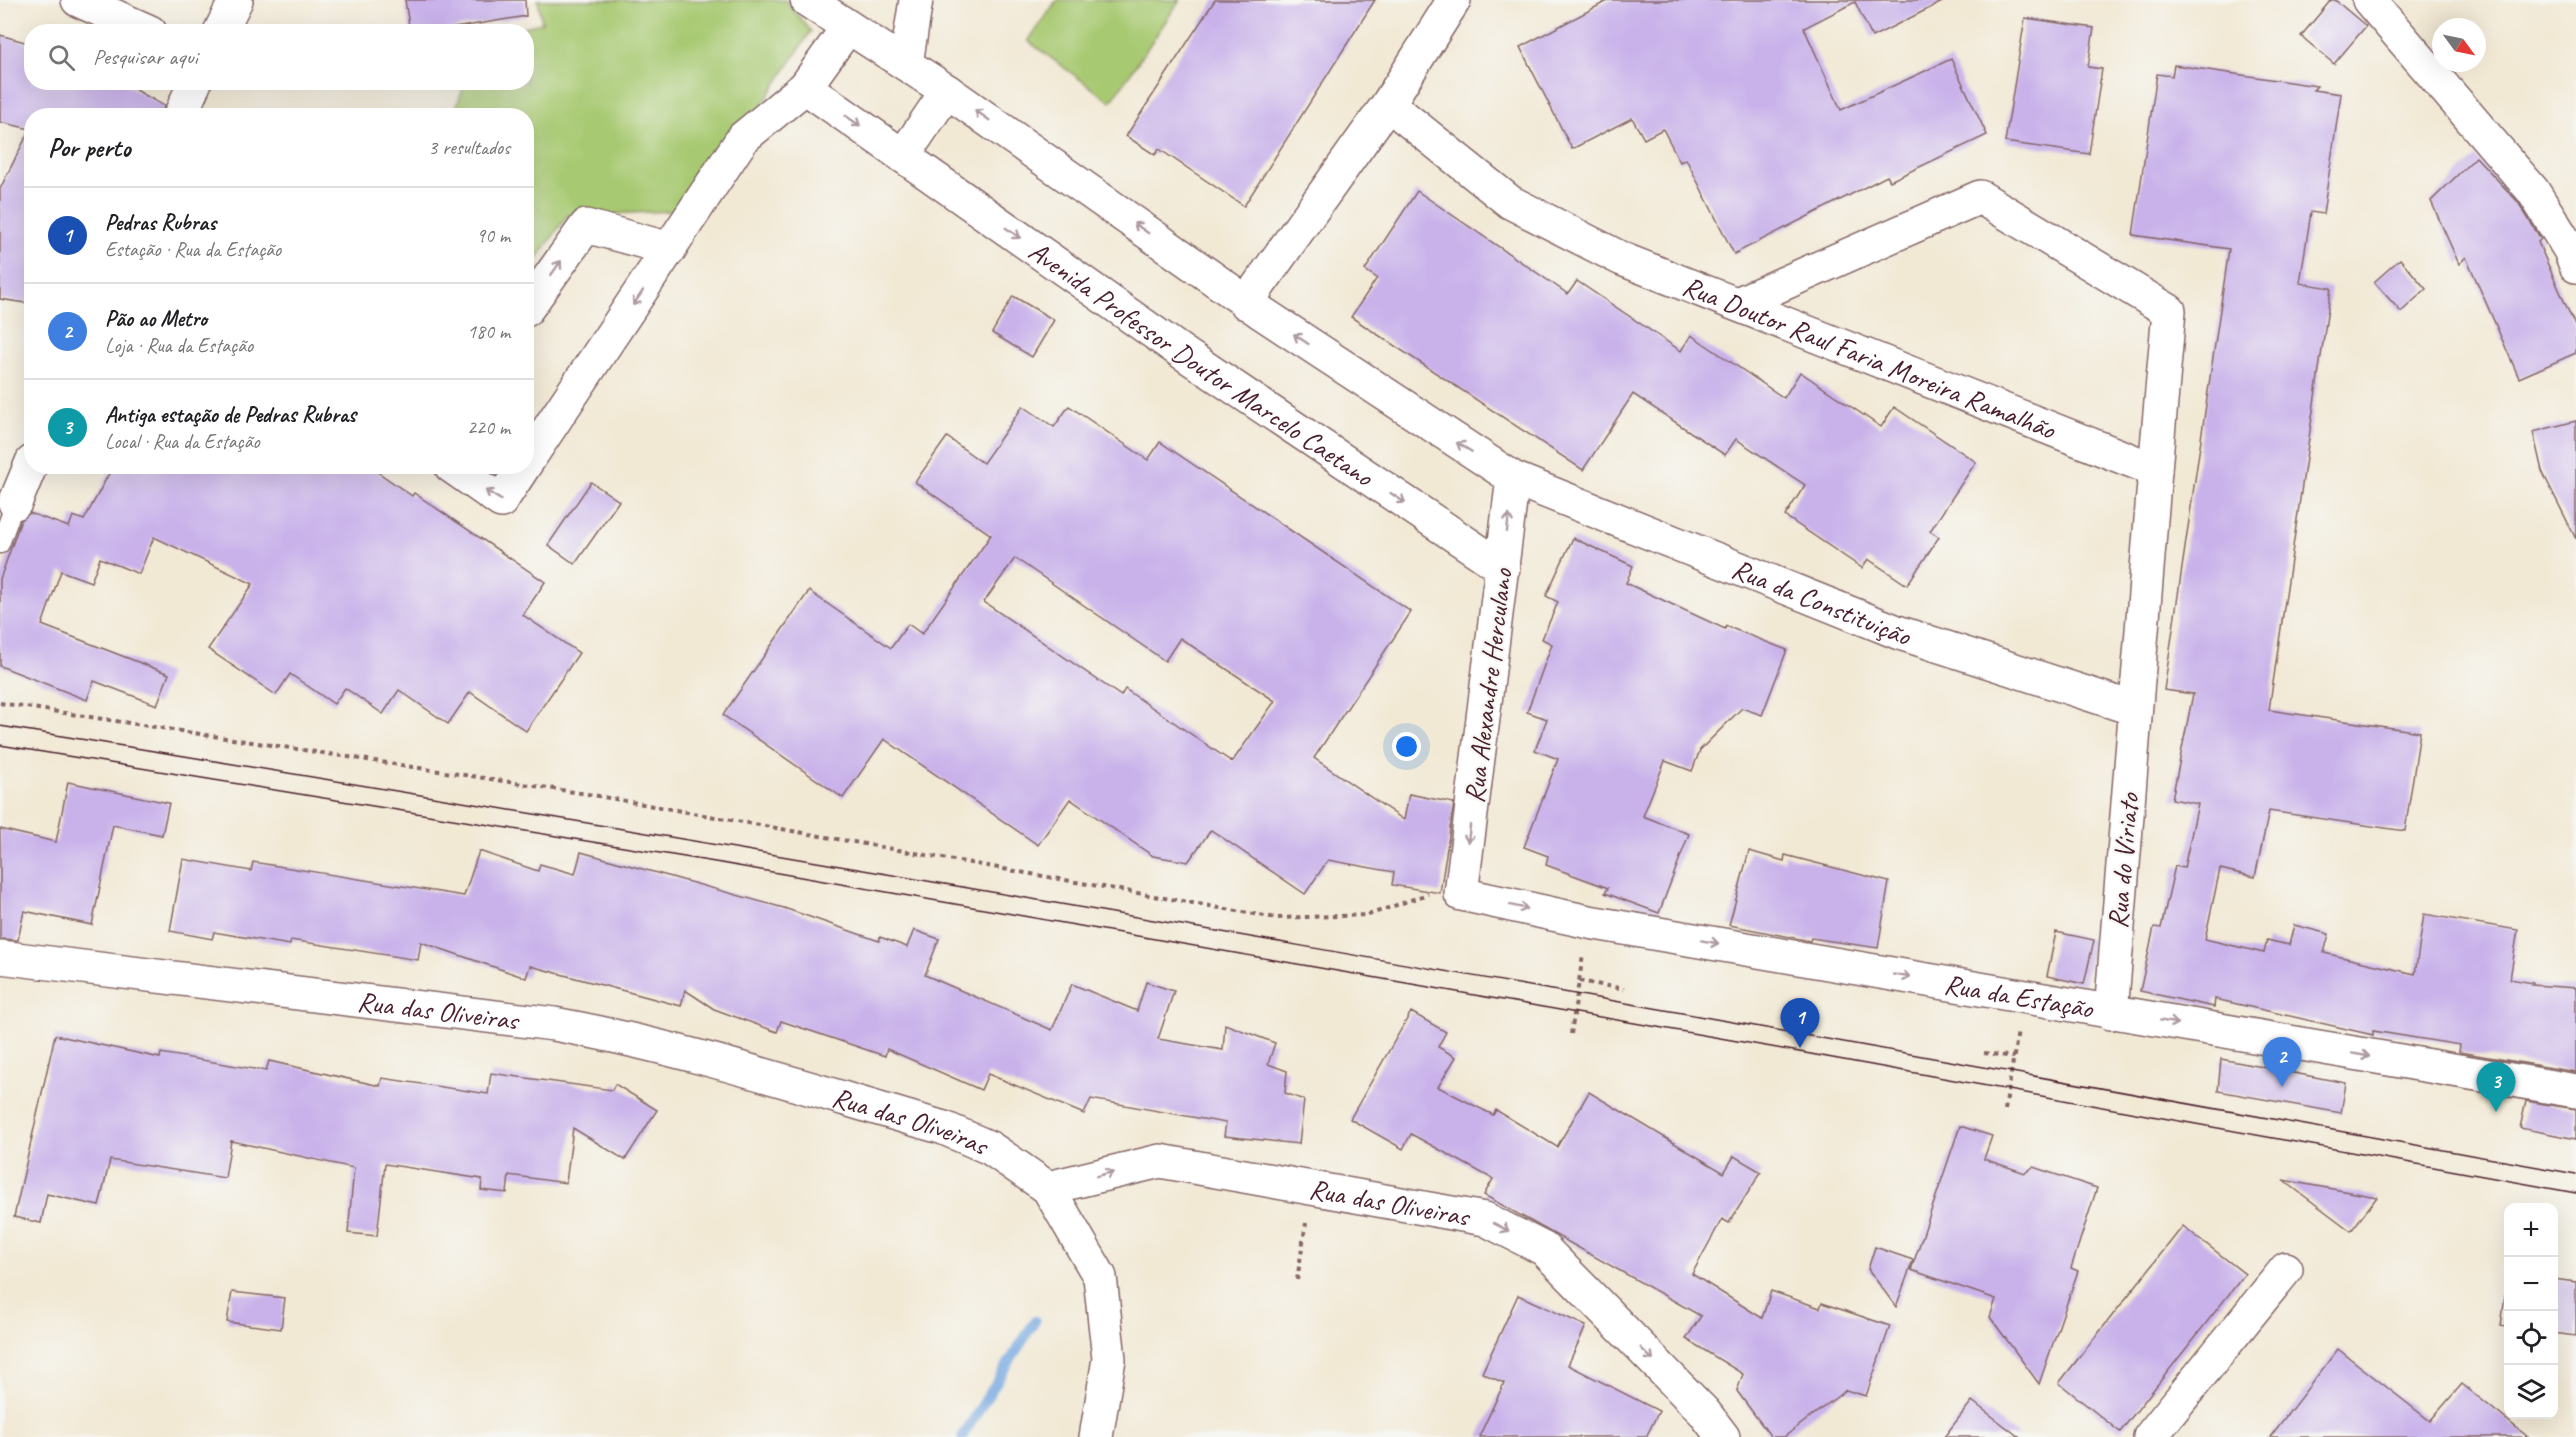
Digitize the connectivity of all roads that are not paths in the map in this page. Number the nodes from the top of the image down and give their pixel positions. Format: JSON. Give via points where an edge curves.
{"nodes":[{"id":1,"x":78,"y":0,"type":"edge"},
{"id":2,"x":236,"y":0,"type":"edge"},
{"id":3,"x":807,"y":0,"type":"edge"},
{"id":4,"x":916,"y":0,"type":"edge"},
{"id":5,"x":1454,"y":0,"type":"edge"},
{"id":6,"x":2369,"y":0,"type":"edge"},
{"id":7,"x":132,"y":24,"type":"edge"},
{"id":8,"x":224,"y":24,"type":"edge"},
{"id":9,"x":848,"y":27,"type":"junction"},
{"id":10,"x":906,"y":64,"type":"junction"},
{"id":11,"x":805,"y":87,"type":"junction"},
{"id":12,"x":191,"y":90,"type":"edge"},
{"id":13,"x":948,"y":91,"type":"junction"},
{"id":14,"x":1388,"y":104,"type":"junction"},
{"id":15,"x":184,"y":108,"type":"edge"},
{"id":16,"x":903,"y":156,"type":"junction"},
{"id":17,"x":670,"y":249,"type":"junction"},
{"id":18,"x":2576,"y":266,"type":"edge"},
{"id":19,"x":534,"y":299,"type":"edge"},
{"id":20,"x":1246,"y":303,"type":"junction"},
{"id":21,"x":1737,"y":304,"type":"junction"},
{"id":22,"x":534,"y":452,"type":"edge"},
{"id":23,"x":2155,"y":470,"type":"junction"},
{"id":24,"x":27,"y":474,"type":"edge"},
{"id":25,"x":462,"y":474,"type":"edge"},
{"id":26,"x":519,"y":474,"type":"edge"},
{"id":27,"x":1513,"y":477,"type":"junction"},
{"id":28,"x":15,"y":503,"type":"joint"},
{"id":29,"x":0,"y":544,"type":"edge"},
{"id":30,"x":1503,"y":568,"type":"junction"},
{"id":31,"x":2135,"y":709,"type":"junction"},
{"id":32,"x":1461,"y":894,"type":"joint"},
{"id":33,"x":0,"y":957,"type":"edge"},
{"id":34,"x":2111,"y":1012,"type":"junction"},
{"id":35,"x":2576,"y":1091,"type":"edge"},
{"id":36,"x":1048,"y":1188,"type":"junction"},
{"id":37,"x":2286,"y":1269,"type":"dead end"},
{"id":38,"x":1096,"y":1437,"type":"edge"},
{"id":39,"x":1723,"y":1437,"type":"edge"},
{"id":40,"x":2150,"y":1437,"type":"edge"}],
"edges":[{"from":1,"to":7,"type":"street"},
{"from":2,"to":8,"type":"street"},
{"from":3,"to":9,"type":"street"},
{"from":4,"to":10,"type":"street"},
{"from":5,"to":14,"type":"street"},
{"from":6,"to":18,"type":"street","via":[[2533,191]]},
{"from":9,"to":10,"type":"street"},
{"from":9,"to":11,"type":"street"},
{"from":10,"to":13,"type":"street"},
{"from":11,"to":16,"type":"street","name":"Avenida Professor Doutor Marcelo Caetano","one_way":true},
{"from":11,"to":17,"type":"street","via":[[743,138]]},
{"from":12,"to":15,"type":"street"},
{"from":13,"to":16,"type":"street"},
{"from":20,"to":13,"type":"street","one_way":true},
{"from":14,"to":20,"type":"street"},
{"from":14,"to":21,"type":"street","name":"Rua Doutor Raul Faria Moreira Ramalhão","via":[[1509,202],[1622,259]]},
{"from":16,"to":30,"type":"street","name":"Avenida Professor Doutor Marcelo Caetano","one_way":true,"via":[[1183,352]]},
{"from":19,"to":17,"type":"street","one_way":true,"via":[[586,226]]},
{"from":17,"to":22,"type":"street","one_way":true},
{"from":27,"to":20,"type":"street","one_way":true},
{"from":21,"to":23,"type":"street","name":"Rua Doutor Raul Faria Moreira Ramalhão"},
{"from":21,"to":23,"type":"street","via":[[1980,197],[2169,311]]},
{"from":23,"to":31,"type":"street"},
{"from":24,"to":28,"type":"street"},
{"from":26,"to":25,"type":"street","one_way":true,"via":[[501,501]]},
{"from":30,"to":27,"type":"street","name":"Rua Alexandre Herculano","one_way":true},
{"from":27,"to":31,"type":"street","name":"Rua da Constituição","via":[[1897,632]]},
{"from":28,"to":29,"type":"lane"},
{"from":30,"to":32,"type":"street","name":"Rua Alexandre Herculano","one_way":true},
{"from":31,"to":34,"type":"street","name":"Rua do Viriato"},
{"from":32,"to":34,"type":"street","name":"Rua da Estação","one_way":true,"via":[[1589,922]]},
{"from":33,"to":36,"type":"street","name":"Rua das Oliveiras","via":[[554,1024],[651,1043],[944,1128],[990,1148]]},
{"from":34,"to":35,"type":"street","name":"Rua da Estação","one_way":true},
{"from":36,"to":38,"type":"street","via":[[1100,1277],[1109,1359]]},
{"from":36,"to":39,"type":"street","name":"Rua das Oliveiras","one_way":true,"via":[[1160,1161],[1485,1219],[1544,1249],[1704,1412]]},
{"from":37,"to":40,"type":"street"}]}
